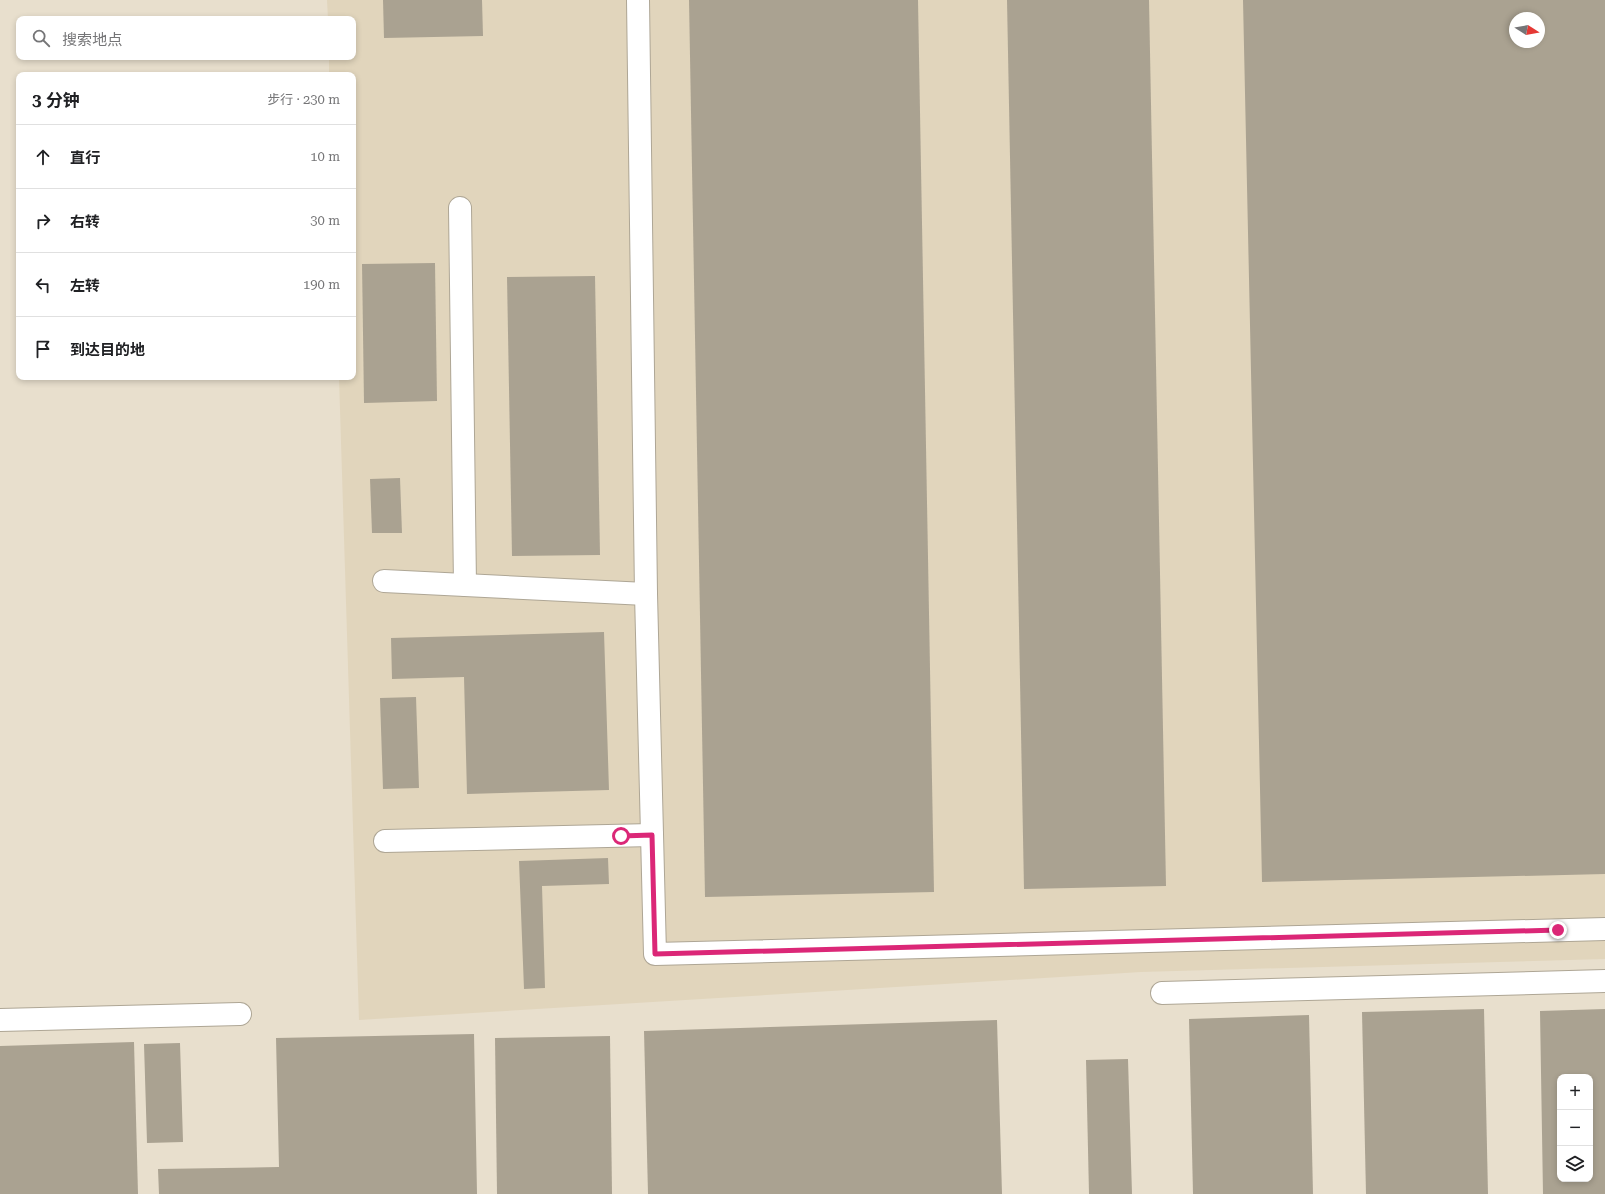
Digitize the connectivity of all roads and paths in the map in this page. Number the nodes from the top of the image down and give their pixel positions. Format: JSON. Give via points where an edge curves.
{"nodes":[{"id":1,"x":638,"y":0,"type":"edge"},
{"id":2,"x":460,"y":208,"type":"dead end"},
{"id":3,"x":384,"y":581,"type":"dead end"},
{"id":4,"x":465,"y":585,"type":"junction"},
{"id":5,"x":646,"y":594,"type":"junction"},
{"id":6,"x":652,"y":835,"type":"junction"},
{"id":7,"x":385,"y":841,"type":"dead end"},
{"id":8,"x":1605,"y":929,"type":"edge"},
{"id":9,"x":1605,"y":981,"type":"edge"},
{"id":10,"x":1162,"y":993,"type":"dead end"},
{"id":11,"x":240,"y":1014,"type":"dead end"},
{"id":12,"x":0,"y":1020,"type":"edge"}],
"edges":[{"from":1,"to":5,"type":"lane"},
{"from":2,"to":4,"type":"lane"},
{"from":3,"to":4,"type":"lane"},
{"from":4,"to":5,"type":"lane"},
{"from":5,"to":6,"type":"lane"},
{"from":6,"to":7,"type":"lane"},
{"from":6,"to":8,"type":"lane","via":[[655,954]]},
{"from":9,"to":10,"type":"lane"},
{"from":11,"to":12,"type":"lane"}]}
